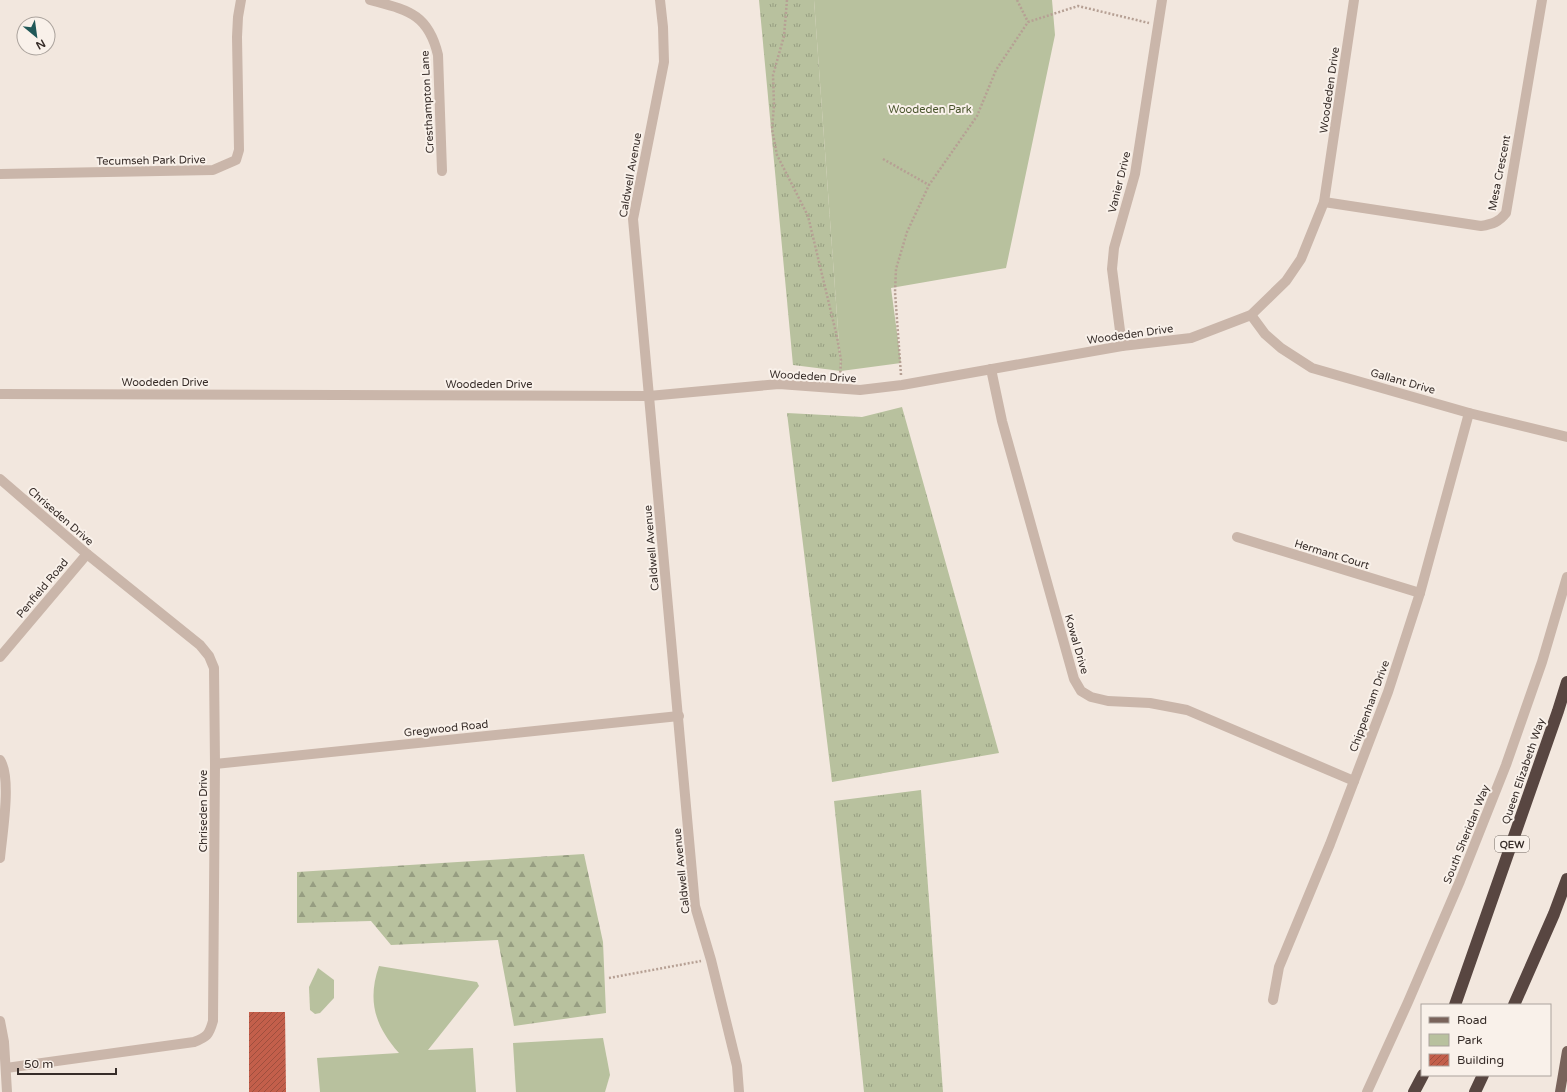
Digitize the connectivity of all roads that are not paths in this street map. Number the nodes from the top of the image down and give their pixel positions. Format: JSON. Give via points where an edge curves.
{"nodes":[{"id":1,"x":241,"y":0,"type":"edge"},
{"id":2,"x":370,"y":0,"type":"edge"},
{"id":3,"x":660,"y":0,"type":"edge"},
{"id":4,"x":1162,"y":0,"type":"edge"},
{"id":5,"x":1354,"y":0,"type":"edge"},
{"id":6,"x":1542,"y":0,"type":"edge"},
{"id":7,"x":442,"y":171,"type":"dead end"},
{"id":8,"x":0,"y":174,"type":"edge"},
{"id":9,"x":1324,"y":202,"type":"junction"},
{"id":10,"x":1251,"y":315,"type":"junction"},
{"id":11,"x":1122,"y":346,"type":"junction"},
{"id":12,"x":991,"y":369,"type":"junction"},
{"id":13,"x":0,"y":394,"type":"edge"},
{"id":14,"x":649,"y":396,"type":"junction"},
{"id":15,"x":1469,"y":413,"type":"junction"},
{"id":16,"x":1567,"y":437,"type":"edge"},
{"id":17,"x":0,"y":479,"type":"edge"},
{"id":18,"x":1237,"y":537,"type":"dead end"},
{"id":19,"x":87,"y":554,"type":"junction"},
{"id":20,"x":1567,"y":577,"type":"edge"},
{"id":21,"x":1420,"y":593,"type":"junction"},
{"id":22,"x":0,"y":657,"type":"edge"},
{"id":23,"x":1567,"y":682,"type":"edge"},
{"id":24,"x":679,"y":716,"type":"junction"},
{"id":25,"x":0,"y":760,"type":"edge"},
{"id":26,"x":215,"y":764,"type":"junction"},
{"id":27,"x":1354,"y":782,"type":"junction"},
{"id":28,"x":0,"y":858,"type":"edge"},
{"id":29,"x":1567,"y":879,"type":"edge"},
{"id":30,"x":1272,"y":1000,"type":"dead end"},
{"id":31,"x":1455,"y":1004,"type":"edge"},
{"id":32,"x":1514,"y":1004,"type":"edge"},
{"id":33,"x":0,"y":1021,"type":"edge"},
{"id":34,"x":1567,"y":1051,"type":"edge"},
{"id":35,"x":6,"y":1068,"type":"junction"},
{"id":36,"x":1422,"y":1076,"type":"edge"},
{"id":37,"x":1483,"y":1076,"type":"edge"},
{"id":38,"x":7,"y":1092,"type":"edge"},
{"id":39,"x":739,"y":1092,"type":"edge"},
{"id":40,"x":1367,"y":1092,"type":"edge"},
{"id":41,"x":1414,"y":1092,"type":"edge"},
{"id":42,"x":1475,"y":1092,"type":"edge"},
{"id":43,"x":1560,"y":1092,"type":"edge"}],
"edges":[{"from":1,"to":8,"type":"street","name":"Tecumseh Park Drive","via":[[237,37],[239,150],[236,160],[212,170]]},
{"from":2,"to":7,"type":"street","name":"Cresthampton Lane","via":[[412,13],[424,24],[434,39],[438,55]]},
{"from":3,"to":14,"type":"street","name":"Caldwell Avenue","via":[[664,62],[633,218]]},
{"from":4,"to":11,"type":"street","name":"Vanier Drive","via":[[1135,174],[1114,248],[1112,269]]},
{"from":5,"to":9,"type":"street","name":"Woodeden Drive"},
{"from":6,"to":9,"type":"street","name":"Mesa Crescent","via":[[1506,213],[1501,220],[1492,225],[1481,226]]},
{"from":9,"to":10,"type":"street","name":"Woodeden Drive","via":[[1301,260],[1286,281]]},
{"from":10,"to":11,"type":"street","name":"Woodeden Drive","via":[[1191,338]]},
{"from":10,"to":15,"type":"street","name":"Gallant Drive","via":[[1265,334],[1281,348],[1312,368]]},
{"from":11,"to":12,"type":"street","name":"Woodeden Drive"},
{"from":12,"to":14,"type":"street","name":"Woodeden Drive","via":[[860,390],[779,384]]},
{"from":12,"to":27,"type":"street","name":"Kowal Drive","via":[[1004,429],[1074,679],[1081,691],[1098,700],[1150,703],[1187,710]]},
{"from":13,"to":14,"type":"street","name":"Woodeden Drive"},
{"from":14,"to":24,"type":"street","name":"Caldwell Avenue"},
{"from":15,"to":16,"type":"street","name":"Gallant Drive"},
{"from":15,"to":21,"type":"street","name":"Chippenham Drive"},
{"from":17,"to":19,"type":"street","name":"Chriseden Drive"},
{"from":18,"to":21,"type":"street","name":"Hermant Court"},
{"from":19,"to":22,"type":"street","name":"Penfield Road"},
{"from":19,"to":26,"type":"street","name":"Chriseden Drive","via":[[200,645],[209,656],[214,668]]},
{"from":20,"to":40,"type":"street","name":"South Sheridan Way","via":[[1542,662],[1503,772],[1457,888]]},
{"from":21,"to":27,"type":"street","name":"Chippenham Drive","via":[[1388,692]]},
{"from":23,"to":31,"type":"highway","name":"Queen Elizabeth Way","number":"QEW"},
{"from":24,"to":26,"type":"street","name":"Gregwood Road"},
{"from":24,"to":39,"type":"street","name":"Caldwell Avenue","via":[[694,906],[711,960],[737,1066]]},
{"from":25,"to":28,"type":"street","via":[[4,766],[6,782]]},
{"from":26,"to":35,"type":"street","name":"Chriseden Drive","via":[[213,1021],[205,1038],[194,1042]]},
{"from":27,"to":30,"type":"street","name":"Chippenham Drive","via":[[1279,967]]},
{"from":29,"to":32,"type":"highway"},
{"from":33,"to":35,"type":"street"},
{"from":34,"to":43,"type":"main road"},
{"from":35,"to":38,"type":"street"},
{"from":36,"to":41,"type":"highway"},
{"from":37,"to":42,"type":"highway"}]}
